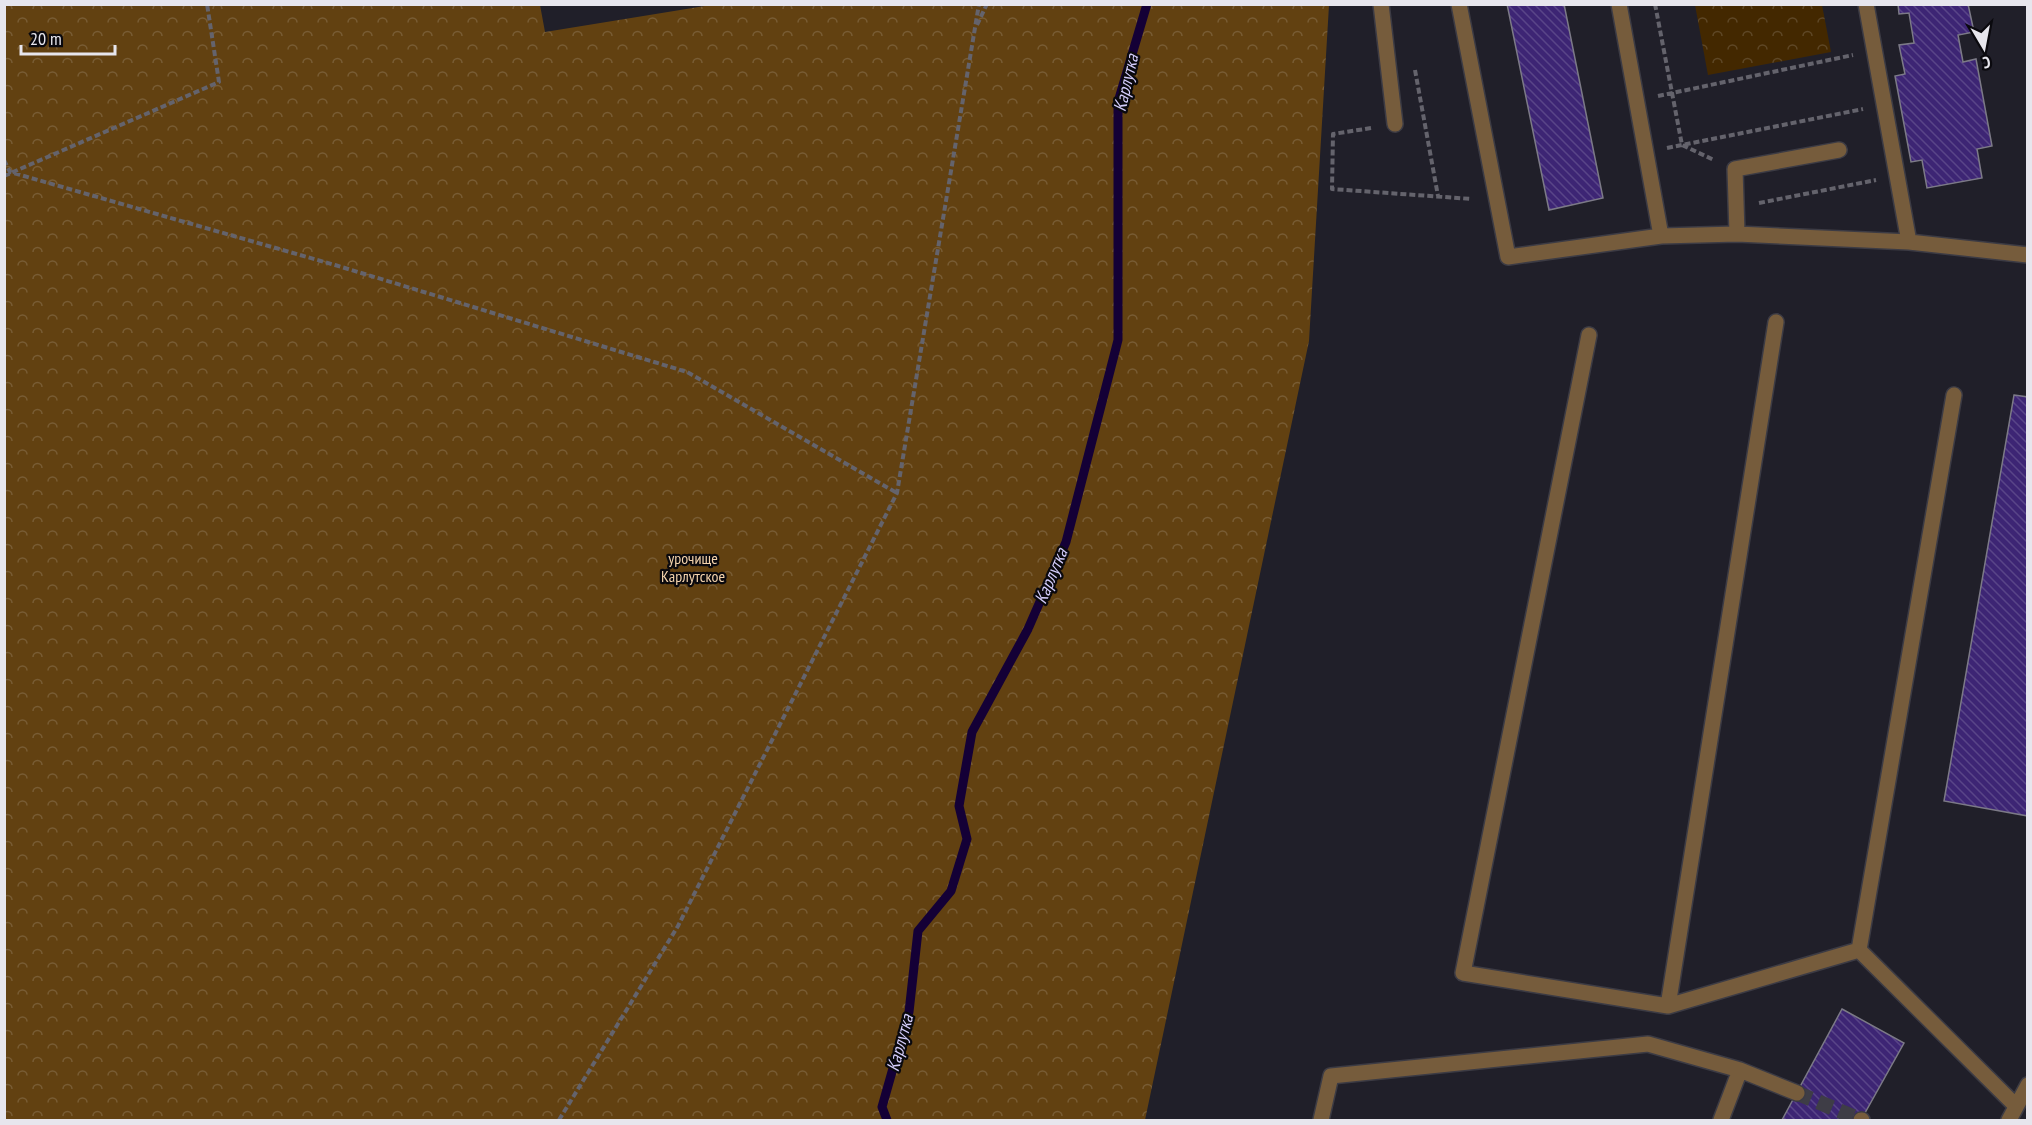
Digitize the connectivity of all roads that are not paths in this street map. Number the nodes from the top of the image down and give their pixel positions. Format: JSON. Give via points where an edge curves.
{"nodes":[{"id":1,"x":1381,"y":4,"type":"edge"},
{"id":2,"x":1459,"y":4,"type":"edge"},
{"id":3,"x":1619,"y":4,"type":"edge"},
{"id":4,"x":1866,"y":4,"type":"edge"},
{"id":5,"x":1395,"y":124,"type":"dead end"},
{"id":6,"x":1839,"y":150,"type":"dead end"},
{"id":7,"x":1737,"y":234,"type":"junction"},
{"id":8,"x":1661,"y":236,"type":"junction"},
{"id":9,"x":1909,"y":242,"type":"junction"},
{"id":10,"x":2028,"y":255,"type":"edge"},
{"id":11,"x":1776,"y":322,"type":"dead end"},
{"id":12,"x":1589,"y":335,"type":"dead end"},
{"id":13,"x":1954,"y":395,"type":"dead end"},
{"id":14,"x":1859,"y":950,"type":"junction"},
{"id":15,"x":1668,"y":1006,"type":"junction"},
{"id":16,"x":1740,"y":1070,"type":"junction"},
{"id":17,"x":2028,"y":1085,"type":"edge"},
{"id":18,"x":1797,"y":1093,"type":"tunnel mouth"},
{"id":19,"x":2016,"y":1106,"type":"junction"},
{"id":20,"x":1321,"y":1120,"type":"edge"},
{"id":21,"x":1721,"y":1120,"type":"edge"},
{"id":22,"x":2009,"y":1120,"type":"edge"}],
"edges":[{"from":1,"to":5,"type":"lane"},
{"from":2,"to":8,"type":"lane","via":[[1508,257]]},
{"from":3,"to":8,"type":"lane"},
{"from":4,"to":9,"type":"lane"},
{"from":6,"to":7,"type":"lane","via":[[1735,169]]},
{"from":7,"to":8,"type":"lane"},
{"from":7,"to":9,"type":"lane"},
{"from":9,"to":10,"type":"lane"},
{"from":11,"to":15,"type":"lane"},
{"from":12,"to":15,"type":"lane","via":[[1463,974]]},
{"from":13,"to":14,"type":"lane"},
{"from":14,"to":15,"type":"lane"},
{"from":14,"to":19,"type":"lane"},
{"from":16,"to":18,"type":"lane"},
{"from":16,"to":20,"type":"lane","via":[[1648,1044],[1331,1076]]},
{"from":16,"to":21,"type":"lane"},
{"from":17,"to":19,"type":"lane"},
{"from":19,"to":22,"type":"lane"}]}
